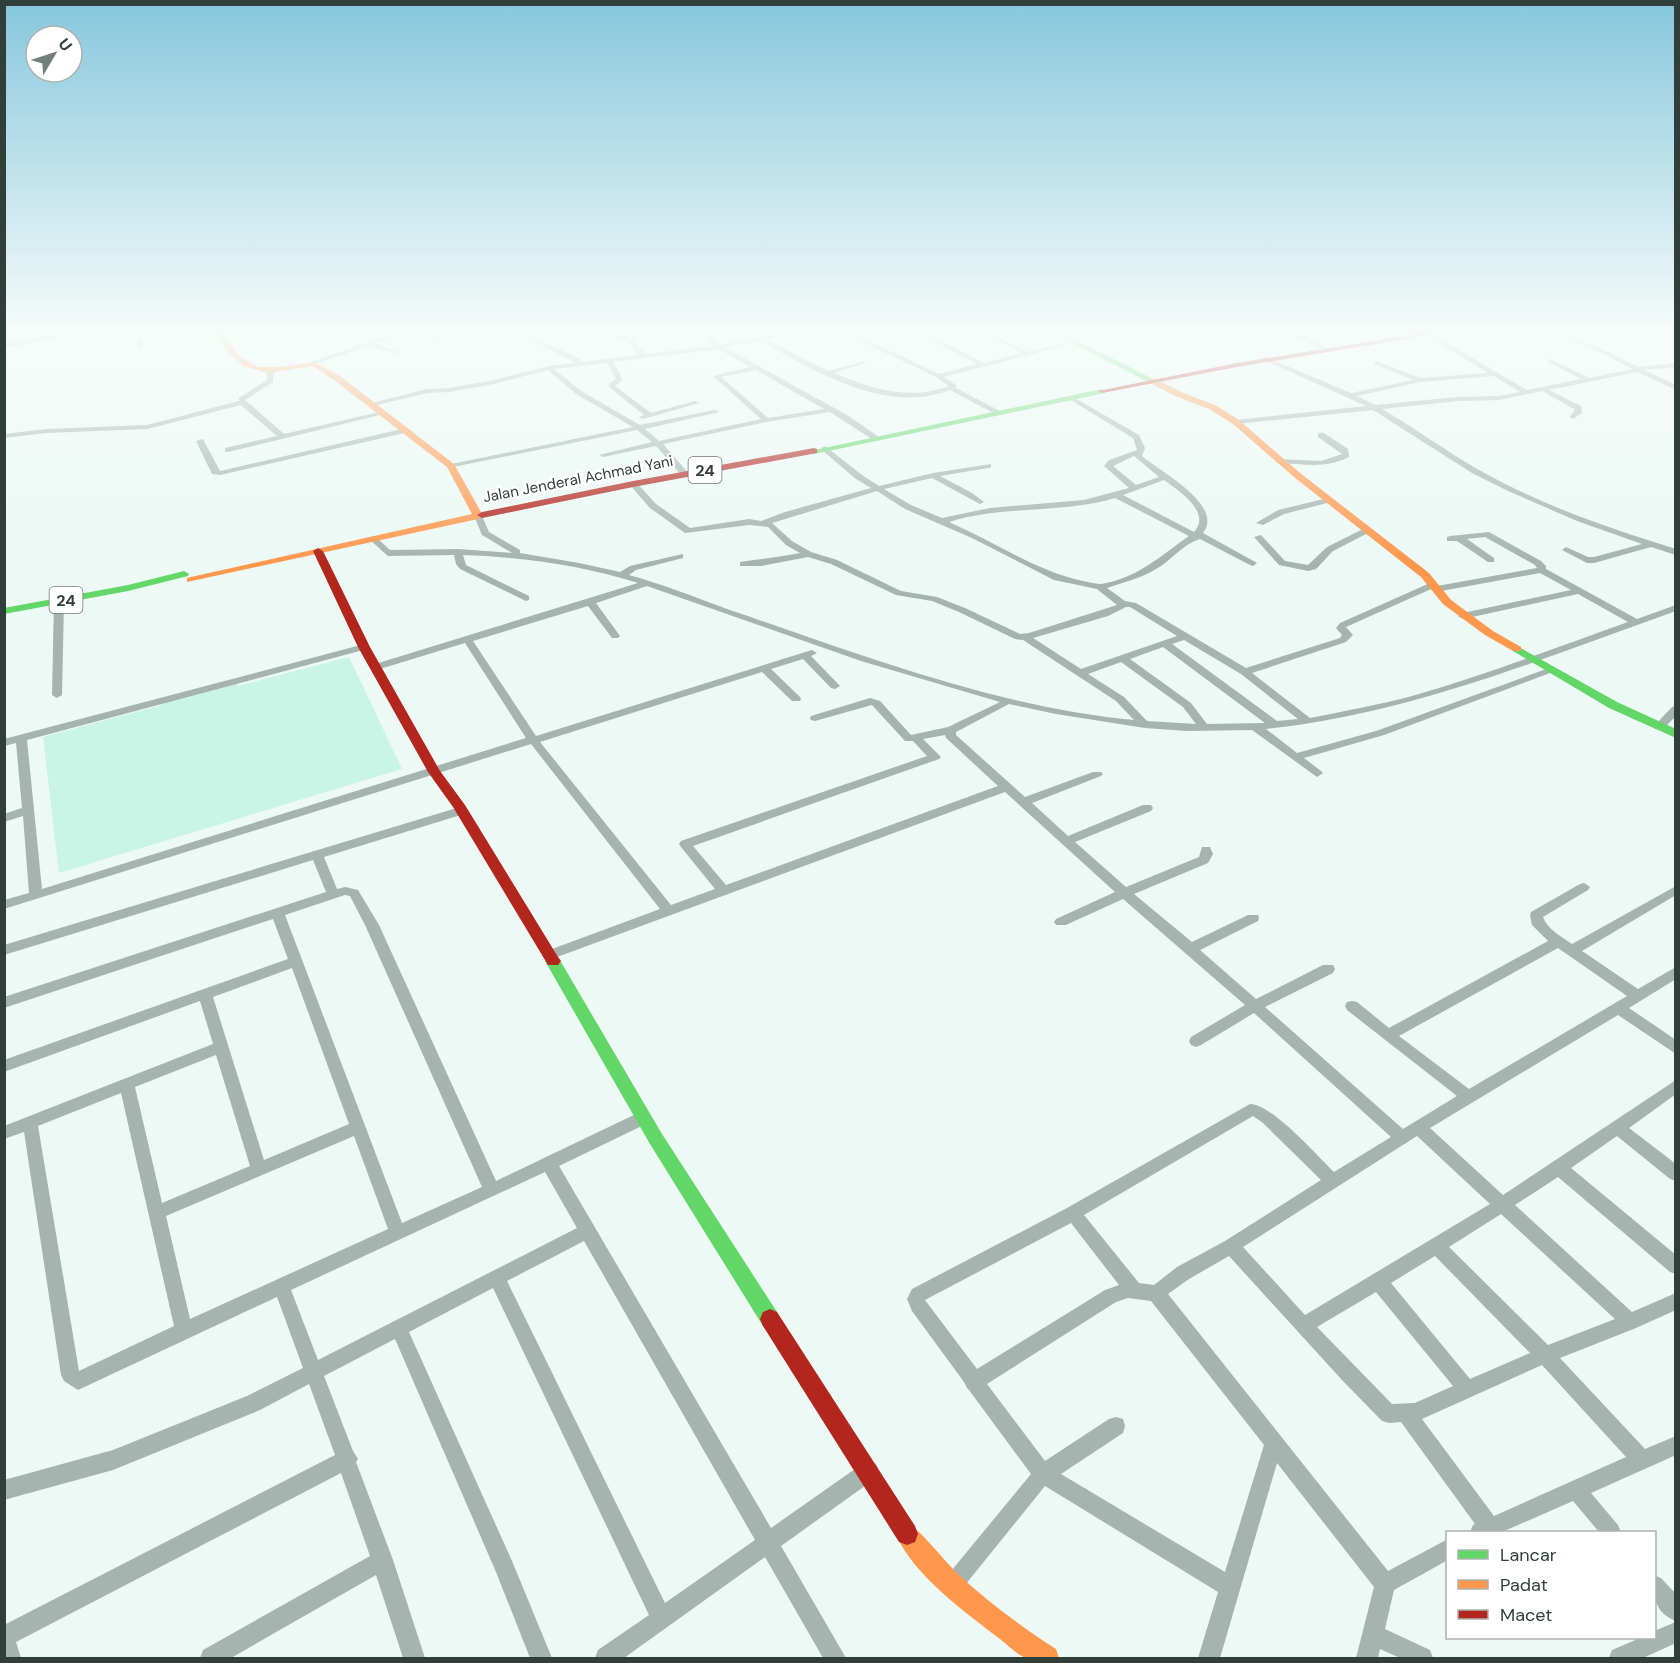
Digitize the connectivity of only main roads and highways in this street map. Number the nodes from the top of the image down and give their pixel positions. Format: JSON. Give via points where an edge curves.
{"nodes":[{"id":1,"x":375,"y":407,"type":"edge"},
{"id":2,"x":1029,"y":407,"type":"edge"},
{"id":3,"x":1211,"y":407,"type":"edge"},
{"id":4,"x":478,"y":516,"type":"junction"},
{"id":5,"x":318,"y":551,"type":"junction"},
{"id":6,"x":4,"y":611,"type":"edge"},
{"id":7,"x":1676,"y":734,"type":"edge"},
{"id":8,"x":1047,"y":1659,"type":"edge"}],
"edges":[{"from":1,"to":4,"type":"main road","via":[[451,466]]},
{"from":2,"to":4,"type":"main road","name":"Jalan Jenderal Achmad Yani","number":"24"},
{"from":3,"to":7,"type":"main road","via":[[1236,422],[1279,461],[1425,575],[1464,616],[1613,705]]},
{"from":4,"to":5,"type":"main road","name":"Jalan Jenderal Achmad Yani","number":"24"},
{"from":5,"to":6,"type":"main road","name":"Jalan Jenderal Achmad Yani","number":"24","via":[[159,586]]},
{"from":5,"to":8,"type":"main road","via":[[364,647],[435,772],[549,955],[643,1118],[915,1546],[1007,1632]]}]}
